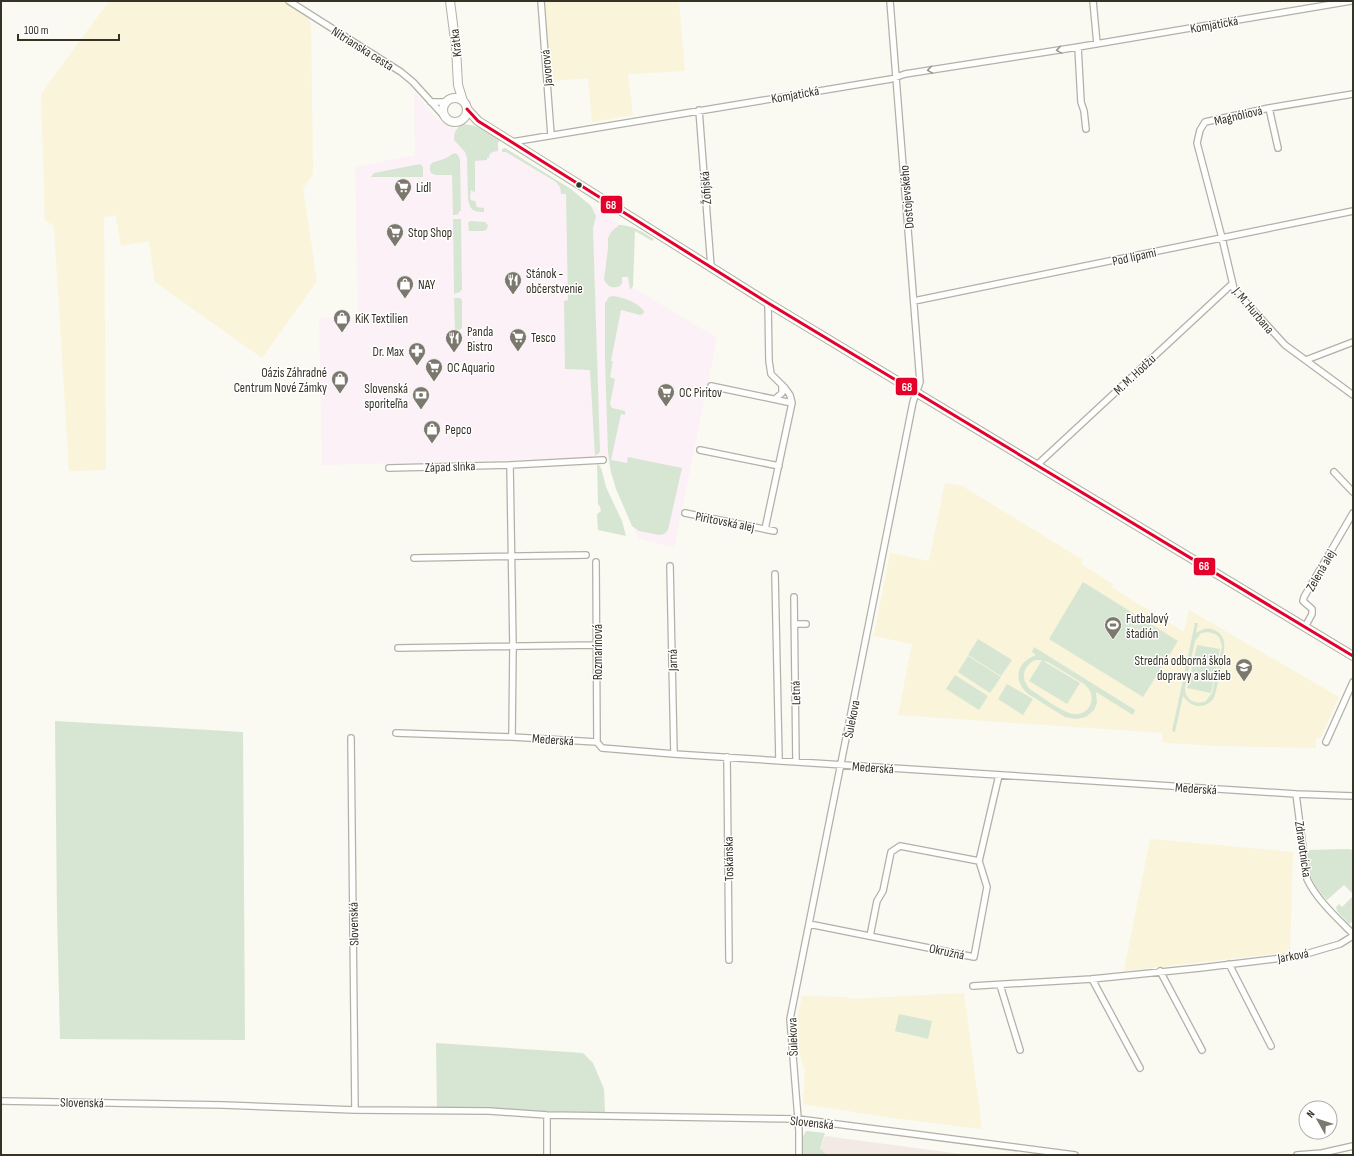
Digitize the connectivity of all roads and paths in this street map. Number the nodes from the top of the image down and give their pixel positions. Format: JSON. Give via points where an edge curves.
{"nodes":[{"id":1,"x":289,"y":1,"type":"edge"},
{"id":2,"x":450,"y":1,"type":"edge"},
{"id":3,"x":540,"y":1,"type":"edge"},
{"id":4,"x":890,"y":1,"type":"edge"},
{"id":5,"x":1093,"y":1,"type":"edge"},
{"id":6,"x":1351,"y":1,"type":"edge"},
{"id":7,"x":1097,"y":44,"type":"junction"},
{"id":8,"x":1078,"y":47,"type":"junction"},
{"id":9,"x":896,"y":78,"type":"junction"},
{"id":10,"x":458,"y":85,"type":"junction"},
{"id":11,"x":1353,"y":94,"type":"edge"},
{"id":12,"x":448,"y":100,"type":"junction"},
{"id":13,"x":463,"y":100,"type":"junction"},
{"id":14,"x":432,"y":102,"type":"junction"},
{"id":15,"x":1269,"y":108,"type":"junction"},
{"id":16,"x":467,"y":109,"type":"junction"},
{"id":17,"x":699,"y":110,"type":"junction"},
{"id":18,"x":444,"y":116,"type":"junction"},
{"id":19,"x":463,"y":119,"type":"junction"},
{"id":20,"x":478,"y":121,"type":"junction"},
{"id":21,"x":1086,"y":129,"type":"dead end"},
{"id":22,"x":551,"y":135,"type":"junction"},
{"id":23,"x":512,"y":142,"type":"junction"},
{"id":24,"x":1197,"y":143,"type":"joint"},
{"id":25,"x":1278,"y":148,"type":"dead end"},
{"id":26,"x":1353,"y":211,"type":"edge"},
{"id":27,"x":1222,"y":238,"type":"junction"},
{"id":28,"x":711,"y":267,"type":"junction"},
{"id":29,"x":1232,"y":284,"type":"junction"},
{"id":30,"x":914,"y":301,"type":"junction"},
{"id":31,"x":768,"y":303,"type":"junction"},
{"id":32,"x":1353,"y":342,"type":"edge"},
{"id":33,"x":1306,"y":360,"type":"junction"},
{"id":34,"x":782,"y":385,"type":"junction"},
{"id":35,"x":712,"y":386,"type":"dead end"},
{"id":36,"x":917,"y":392,"type":"junction"},
{"id":37,"x":1353,"y":396,"type":"edge"},
{"id":38,"x":775,"y":399,"type":"junction"},
{"id":39,"x":792,"y":403,"type":"junction"},
{"id":40,"x":700,"y":450,"type":"dead end"},
{"id":41,"x":603,"y":460,"type":"dead end"},
{"id":42,"x":510,"y":465,"type":"junction"},
{"id":43,"x":1037,"y":465,"type":"junction"},
{"id":44,"x":779,"y":466,"type":"junction"},
{"id":45,"x":389,"y":468,"type":"dead end"},
{"id":46,"x":1334,"y":472,"type":"dead end"},
{"id":47,"x":1353,"y":492,"type":"edge"},
{"id":48,"x":684,"y":513,"type":"dead end"},
{"id":49,"x":1353,"y":513,"type":"edge"},
{"id":50,"x":766,"y":529,"type":"junction"},
{"id":51,"x":774,"y":531,"type":"dead end"},
{"id":52,"x":586,"y":555,"type":"dead end"},
{"id":53,"x":511,"y":556,"type":"junction"},
{"id":54,"x":414,"y":558,"type":"dead end"},
{"id":55,"x":596,"y":562,"type":"dead end"},
{"id":56,"x":670,"y":566,"type":"dead end"},
{"id":57,"x":775,"y":574,"type":"dead end"},
{"id":58,"x":794,"y":597,"type":"dead end"},
{"id":59,"x":794,"y":624,"type":"junction"},
{"id":60,"x":806,"y":624,"type":"dead end"},
{"id":61,"x":1305,"y":627,"type":"junction"},
{"id":62,"x":597,"y":645,"type":"junction"},
{"id":63,"x":513,"y":646,"type":"junction"},
{"id":64,"x":398,"y":648,"type":"dead end"},
{"id":65,"x":1353,"y":656,"type":"edge"},
{"id":66,"x":1353,"y":682,"type":"edge"},
{"id":67,"x":396,"y":733,"type":"dead end"},
{"id":68,"x":512,"y":737,"type":"junction"},
{"id":69,"x":352,"y":738,"type":"dead end"},
{"id":70,"x":597,"y":742,"type":"junction"},
{"id":71,"x":1326,"y":742,"type":"dead end"},
{"id":72,"x":674,"y":754,"type":"junction"},
{"id":73,"x":727,"y":757,"type":"junction"},
{"id":74,"x":779,"y":760,"type":"junction"},
{"id":75,"x":796,"y":761,"type":"junction"},
{"id":76,"x":842,"y":765,"type":"junction"},
{"id":77,"x":999,"y":775,"type":"junction"},
{"id":78,"x":1296,"y":794,"type":"junction"},
{"id":79,"x":1353,"y":796,"type":"edge"},
{"id":80,"x":979,"y":861,"type":"junction"},
{"id":81,"x":809,"y":924,"type":"junction"},
{"id":82,"x":1353,"y":935,"type":"edge"},
{"id":83,"x":870,"y":936,"type":"junction"},
{"id":84,"x":729,"y":960,"type":"dead end"},
{"id":85,"x":1229,"y":964,"type":"junction"},
{"id":86,"x":1160,"y":971,"type":"junction"},
{"id":87,"x":1092,"y":979,"type":"junction"},
{"id":88,"x":1000,"y":985,"type":"junction"},
{"id":89,"x":973,"y":986,"type":"dead end"},
{"id":90,"x":1271,"y":1046,"type":"dead end"},
{"id":91,"x":1020,"y":1050,"type":"dead end"},
{"id":92,"x":1202,"y":1050,"type":"dead end"},
{"id":93,"x":1140,"y":1068,"type":"dead end"},
{"id":94,"x":1,"y":1101,"type":"edge"},
{"id":95,"x":355,"y":1110,"type":"junction"},
{"id":96,"x":547,"y":1115,"type":"junction"},
{"id":97,"x":798,"y":1119,"type":"junction"},
{"id":98,"x":1353,"y":1146,"type":"edge"},
{"id":99,"x":547,"y":1155,"type":"edge"},
{"id":100,"x":800,"y":1155,"type":"edge"},
{"id":101,"x":1075,"y":1155,"type":"edge"},
{"id":102,"x":1297,"y":1155,"type":"edge"}],
"edges":[{"from":1,"to":14,"type":"street","name":"Nitrianska cesta","via":[[401,72]]},
{"from":2,"to":10,"type":"main road","name":"Krátka"},
{"from":3,"to":22,"type":"street","name":"Javorová"},
{"from":4,"to":9,"type":"street","name":"Dostojevského"},
{"from":5,"to":7,"type":"street"},
{"from":6,"to":7,"type":"street","name":"Komjatická"},
{"from":7,"to":8,"type":"street","name":"Komjatická"},
{"from":8,"to":9,"type":"street","name":"Komjatická","one_way":true,"via":[[906,74]]},
{"from":8,"to":21,"type":"street","via":[[1081,102]]},
{"from":9,"to":17,"type":"street","name":"Komjatická"},
{"from":9,"to":30,"type":"street","name":"Dostojevského"},
{"from":10,"to":12,"type":"main road"},
{"from":10,"to":13,"type":"main road","name":"Krátka"},
{"from":11,"to":15,"type":"street","name":"Magnóliová"},
{"from":12,"to":13,"type":"main road"},
{"from":12,"to":14,"type":"street"},
{"from":12,"to":18,"type":"main road","via":[[443,108]]},
{"from":13,"to":16,"type":"main road"},
{"from":14,"to":18,"type":"street","name":"Nitrianska cesta"},
{"from":15,"to":24,"type":"street","name":"Magnóliová","via":[[1205,122]]},
{"from":15,"to":25,"type":"street","name":"Magnóliová"},
{"from":16,"to":19,"type":"main road"},
{"from":16,"to":20,"type":"main road"},
{"from":17,"to":22,"type":"street","name":"Komjatická"},
{"from":17,"to":28,"type":"street","name":"Žofijská"},
{"from":18,"to":19,"type":"main road","via":[[457,122]]},
{"from":19,"to":20,"type":"main road"},
{"from":20,"to":23,"type":"main road"},
{"from":22,"to":23,"type":"street","name":"Komjatická"},
{"from":23,"to":28,"type":"main road"},
{"from":24,"to":27,"type":"street","name":"J. M. Hurbana"},
{"from":26,"to":27,"type":"street","name":"Pod lipami"},
{"from":27,"to":29,"type":"street","name":"J. M. Hurbana"},
{"from":27,"to":30,"type":"street","name":"Pod lipami"},
{"from":28,"to":31,"type":"main road"},
{"from":29,"to":33,"type":"street","name":"J. M. Hurbana","via":[[1285,345]]},
{"from":29,"to":43,"type":"street","name":"M. M. Hodžu"},
{"from":30,"to":36,"type":"street","name":"Dostojevského","via":[[920,382]]},
{"from":31,"to":34,"type":"street","via":[[771,374]]},
{"from":31,"to":36,"type":"main road"},
{"from":32,"to":33,"type":"street"},
{"from":33,"to":37,"type":"street","name":"J. M. Hurbana"},
{"from":34,"to":38,"type":"street","via":[[782,393]]},
{"from":34,"to":39,"type":"street"},
{"from":35,"to":38,"type":"street"},
{"from":36,"to":43,"type":"main road"},
{"from":36,"to":76,"type":"street","name":"Šulekova"},
{"from":38,"to":39,"type":"street"},
{"from":39,"to":44,"type":"street","name":"Piritovská alej"},
{"from":40,"to":44,"type":"street"},
{"from":41,"to":42,"type":"street","name":"Západ slnka"},
{"from":42,"to":45,"type":"street","name":"Západ slnka"},
{"from":42,"to":53,"type":"street"},
{"from":43,"to":61,"type":"main road"},
{"from":44,"to":50,"type":"street","name":"Piritovská alej"},
{"from":46,"to":47,"type":"street"},
{"from":48,"to":50,"type":"street","name":"Piritovská alej"},
{"from":49,"to":61,"type":"street","name":"Zelená alej","via":[[1304,597],[1303,601],[1312,609]]},
{"from":50,"to":51,"type":"street","name":"Piritovská alej"},
{"from":52,"to":53,"type":"street"},
{"from":53,"to":54,"type":"street"},
{"from":53,"to":63,"type":"street"},
{"from":55,"to":62,"type":"street","name":"Rozmarínová"},
{"from":56,"to":72,"type":"street","name":"Jarná"},
{"from":57,"to":74,"type":"street"},
{"from":58,"to":59,"type":"street","name":"Letná"},
{"from":59,"to":60,"type":"street"},
{"from":59,"to":75,"type":"street","name":"Letná"},
{"from":61,"to":65,"type":"main road"},
{"from":62,"to":63,"type":"street"},
{"from":62,"to":70,"type":"street","name":"Rozmarínová"},
{"from":63,"to":64,"type":"street"},
{"from":63,"to":68,"type":"street"},
{"from":66,"to":71,"type":"street"},
{"from":67,"to":68,"type":"street","name":"Mederská"},
{"from":68,"to":70,"type":"street","name":"Mederská"},
{"from":69,"to":95,"type":"street","name":"Slovenská"},
{"from":70,"to":72,"type":"street","name":"Mederská","via":[[602,748]]},
{"from":72,"to":73,"type":"street","name":"Mederská"},
{"from":73,"to":74,"type":"street","name":"Mederská"},
{"from":73,"to":84,"type":"street","name":"Toskánska"},
{"from":74,"to":75,"type":"street","name":"Mederská"},
{"from":75,"to":76,"type":"street","name":"Mederská"},
{"from":76,"to":77,"type":"street","name":"Mederská"},
{"from":76,"to":81,"type":"street","name":"Šulekova"},
{"from":77,"to":78,"type":"street","name":"Mederská"},
{"from":77,"to":80,"type":"street"},
{"from":78,"to":79,"type":"street","name":"Mederská"},
{"from":78,"to":82,"type":"street","name":"Zdravotnícka","via":[[1307,879],[1315,892]]},
{"from":80,"to":83,"type":"street","via":[[900,846],[891,852]]},
{"from":80,"to":83,"type":"street","name":"Okružná","via":[[988,887],[974,957]]},
{"from":81,"to":83,"type":"street","name":"Okružná"},
{"from":81,"to":97,"type":"street","name":"Šulekova","via":[[790,1018]]},
{"from":82,"to":85,"type":"street","name":"Jarková","via":[[1340,944],[1299,956]]},
{"from":85,"to":86,"type":"street","name":"Jarková"},
{"from":85,"to":90,"type":"street"},
{"from":86,"to":87,"type":"street","name":"Jarková"},
{"from":86,"to":92,"type":"street"},
{"from":87,"to":88,"type":"street","name":"Jarková"},
{"from":87,"to":93,"type":"street"},
{"from":88,"to":89,"type":"street","name":"Jarková"},
{"from":88,"to":91,"type":"street"},
{"from":94,"to":95,"type":"street","name":"Slovenská"},
{"from":95,"to":96,"type":"street","name":"Slovenská","via":[[489,1111]]},
{"from":96,"to":97,"type":"street","name":"Slovenská"},
{"from":96,"to":99,"type":"street"},
{"from":97,"to":100,"type":"street","name":"Šulekova"},
{"from":97,"to":101,"type":"street","name":"Slovenská"},
{"from":98,"to":102,"type":"street"}]}
